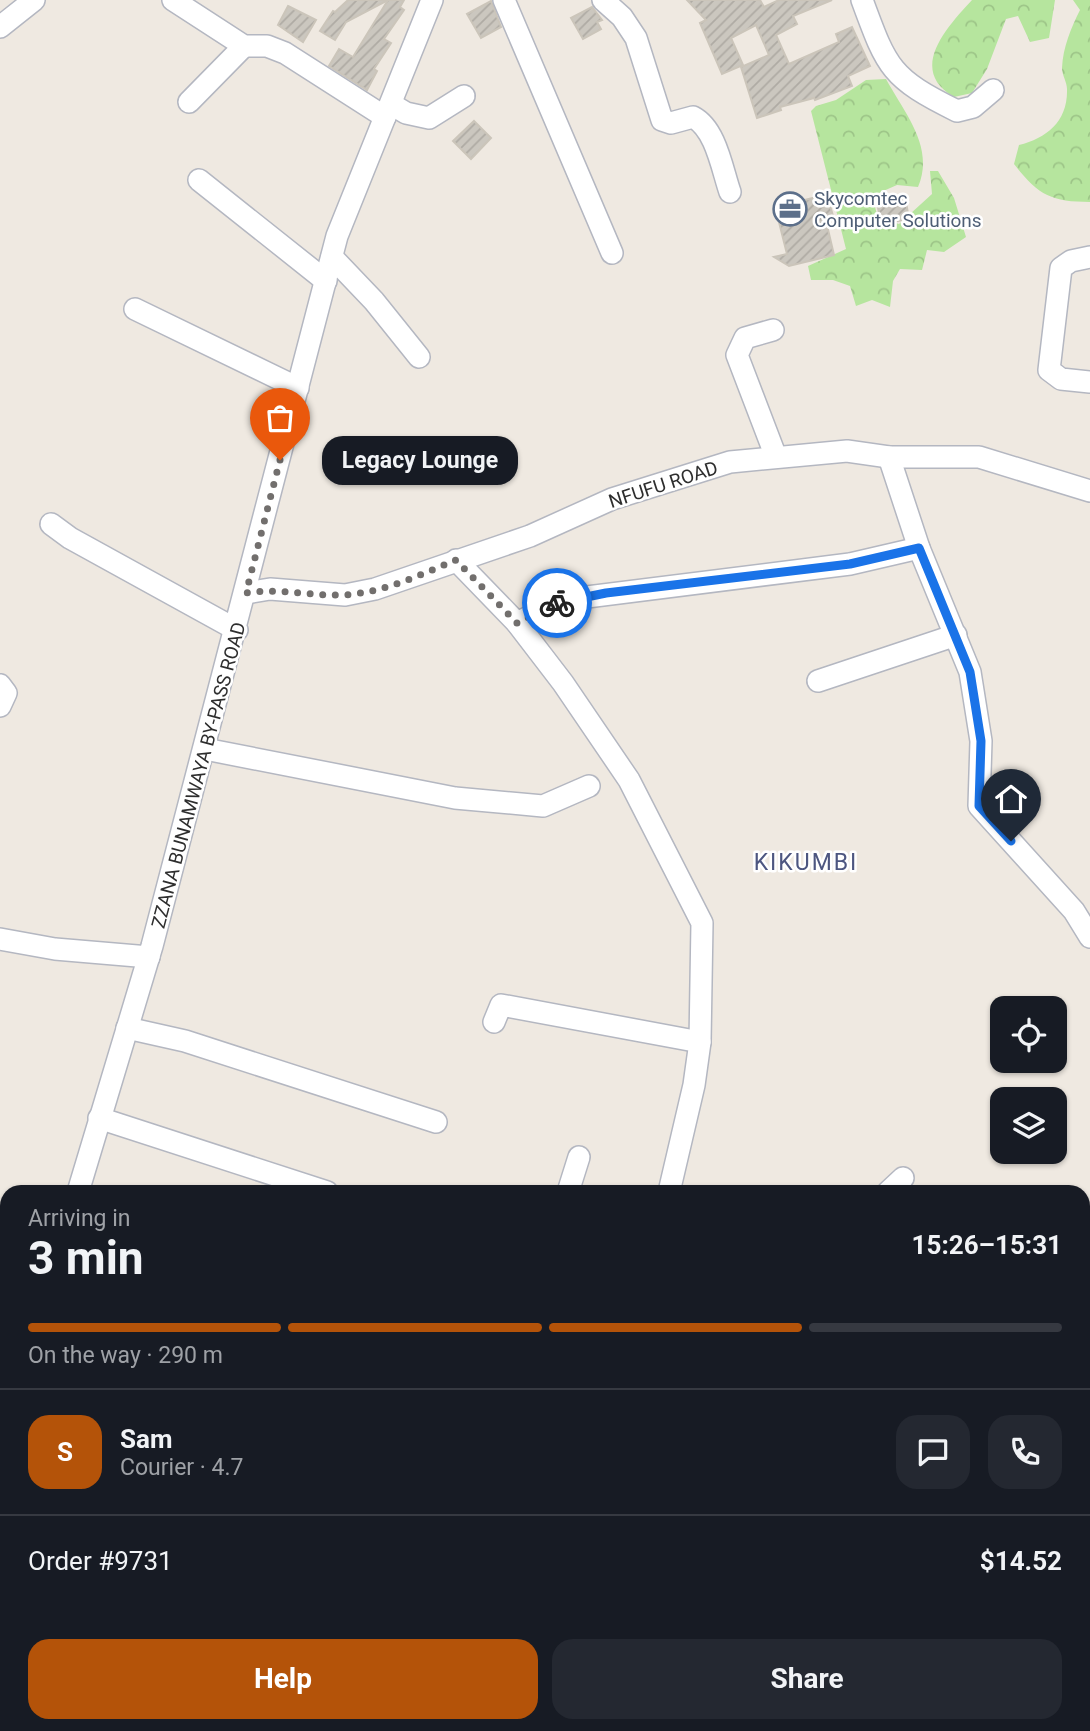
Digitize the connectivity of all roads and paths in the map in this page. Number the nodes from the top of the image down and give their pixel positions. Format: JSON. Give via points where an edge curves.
{"nodes":[{"id":1,"x":34,"y":0,"type":"edge"},
{"id":2,"x":173,"y":0,"type":"edge"},
{"id":3,"x":432,"y":0,"type":"edge"},
{"id":4,"x":504,"y":0,"type":"edge"},
{"id":5,"x":603,"y":0,"type":"edge"},
{"id":6,"x":862,"y":0,"type":"edge"},
{"id":7,"x":0,"y":27,"type":"edge"},
{"id":8,"x":244,"y":46,"type":"junction"},
{"id":9,"x":993,"y":90,"type":"dead end"},
{"id":10,"x":464,"y":96,"type":"dead end"},
{"id":11,"x":189,"y":102,"type":"dead end"},
{"id":12,"x":388,"y":110,"type":"junction"},
{"id":13,"x":199,"y":180,"type":"dead end"},
{"id":14,"x":730,"y":192,"type":"dead end"},
{"id":15,"x":612,"y":253,"type":"dead end"},
{"id":16,"x":332,"y":257,"type":"junction"},
{"id":17,"x":1090,"y":257,"type":"edge"},
{"id":18,"x":326,"y":281,"type":"junction"},
{"id":19,"x":135,"y":309,"type":"dead end"},
{"id":20,"x":773,"y":330,"type":"dead end"},
{"id":21,"x":419,"y":356,"type":"dead end"},
{"id":22,"x":1090,"y":382,"type":"edge"},
{"id":23,"x":298,"y":388,"type":"junction"},
{"id":24,"x":776,"y":457,"type":"junction"},
{"id":25,"x":889,"y":457,"type":"junction"},
{"id":26,"x":1090,"y":491,"type":"edge"},
{"id":27,"x":51,"y":524,"type":"dead end"},
{"id":28,"x":919,"y":548,"type":"junction"},
{"id":29,"x":456,"y":560,"type":"junction"},
{"id":30,"x":246,"y":593,"type":"junction"},
{"id":31,"x":517,"y":623,"type":"junction"},
{"id":32,"x":237,"y":630,"type":"junction"},
{"id":33,"x":956,"y":635,"type":"junction"},
{"id":34,"x":818,"y":681,"type":"dead end"},
{"id":35,"x":0,"y":685,"type":"edge"},
{"id":36,"x":0,"y":706,"type":"edge"},
{"id":37,"x":205,"y":749,"type":"junction"},
{"id":38,"x":589,"y":786,"type":"dead end"},
{"id":39,"x":1090,"y":937,"type":"edge"},
{"id":40,"x":0,"y":939,"type":"edge"},
{"id":41,"x":149,"y":957,"type":"junction"},
{"id":42,"x":494,"y":1022,"type":"dead end"},
{"id":43,"x":127,"y":1028,"type":"junction"},
{"id":44,"x":700,"y":1042,"type":"junction"},
{"id":45,"x":99,"y":1118,"type":"junction"},
{"id":46,"x":436,"y":1122,"type":"dead end"},
{"id":47,"x":579,"y":1157,"type":"dead end"},
{"id":48,"x":80,"y":1185,"type":"edge"},
{"id":49,"x":305,"y":1185,"type":"edge"},
{"id":50,"x":570,"y":1185,"type":"edge"},
{"id":51,"x":670,"y":1185,"type":"edge"}],
"edges":[{"from":1,"to":7,"type":"street"},
{"from":2,"to":8,"type":"street"},
{"from":3,"to":12,"type":"street","name":"ZZANA BUNAMWAYA BY-PASS ROAD"},
{"from":4,"to":15,"type":"street"},
{"from":5,"to":14,"type":"street","via":[[636,38],[657,114],[667,123],[693,117],[701,121],[709,131]]},
{"from":6,"to":9,"type":"street","via":[[887,61],[901,79],[957,111],[973,107]]},
{"from":8,"to":11,"type":"street"},
{"from":8,"to":12,"type":"street","via":[[267,46],[285,53]]},
{"from":10,"to":12,"type":"street","via":[[429,118]]},
{"from":12,"to":16,"type":"street","name":"ZZANA BUNAMWAYA BY-PASS ROAD"},
{"from":13,"to":18,"type":"street"},
{"from":16,"to":18,"type":"street","name":"ZZANA BUNAMWAYA BY-PASS ROAD"},
{"from":16,"to":21,"type":"street"},
{"from":17,"to":22,"type":"street","via":[[1061,268],[1049,370],[1061,379]]},
{"from":18,"to":23,"type":"street","name":"ZZANA BUNAMWAYA BY-PASS ROAD"},
{"from":19,"to":23,"type":"street"},
{"from":20,"to":24,"type":"street","via":[[745,338],[737,355]]},
{"from":23,"to":30,"type":"street","name":"ZZANA BUNAMWAYA BY-PASS ROAD"},
{"from":24,"to":25,"type":"street","name":"NFUFU ROAD","via":[[847,451]]},
{"from":24,"to":29,"type":"street","name":"NFUFU ROAD","via":[[730,462],[668,480],[530,536]]},
{"from":25,"to":26,"type":"street","name":"NFUFU ROAD","via":[[979,457]]},
{"from":25,"to":28,"type":"street"},
{"from":27,"to":32,"type":"street"},
{"from":28,"to":31,"type":"street","via":[[850,564],[563,600]]},
{"from":28,"to":33,"type":"street"},
{"from":29,"to":30,"type":"street","name":"NFUFU ROAD","via":[[408,580],[345,595],[270,589]]},
{"from":29,"to":31,"type":"street"},
{"from":30,"to":32,"type":"street","name":"ZZANA BUNAMWAYA BY-PASS ROAD"},
{"from":31,"to":44,"type":"street","via":[[629,780],[702,923]]},
{"from":32,"to":37,"type":"street","name":"ZZANA BUNAMWAYA BY-PASS ROAD"},
{"from":33,"to":34,"type":"street"},
{"from":33,"to":39,"type":"street","via":[[970,672],[981,741],[979,806],[1074,911]]},
{"from":35,"to":36,"type":"street","via":[[6,693]]},
{"from":37,"to":38,"type":"street","via":[[455,798],[543,806]]},
{"from":37,"to":41,"type":"street","name":"ZZANA BUNAMWAYA BY-PASS ROAD"},
{"from":40,"to":41,"type":"street","via":[[55,950]]},
{"from":41,"to":43,"type":"street","name":"ZZANA BUNAMWAYA BY-PASS ROAD"},
{"from":42,"to":44,"type":"street","via":[[501,1005],[567,1022]]},
{"from":43,"to":45,"type":"street","name":"ZZANA BUNAMWAYA BY-PASS ROAD"},
{"from":43,"to":46,"type":"street","via":[[175,1038]]},
{"from":44,"to":51,"type":"street"},
{"from":45,"to":48,"type":"street","name":"ZZANA BUNAMWAYA BY-PASS ROAD"},
{"from":45,"to":49,"type":"street"},
{"from":47,"to":50,"type":"street"}]}
